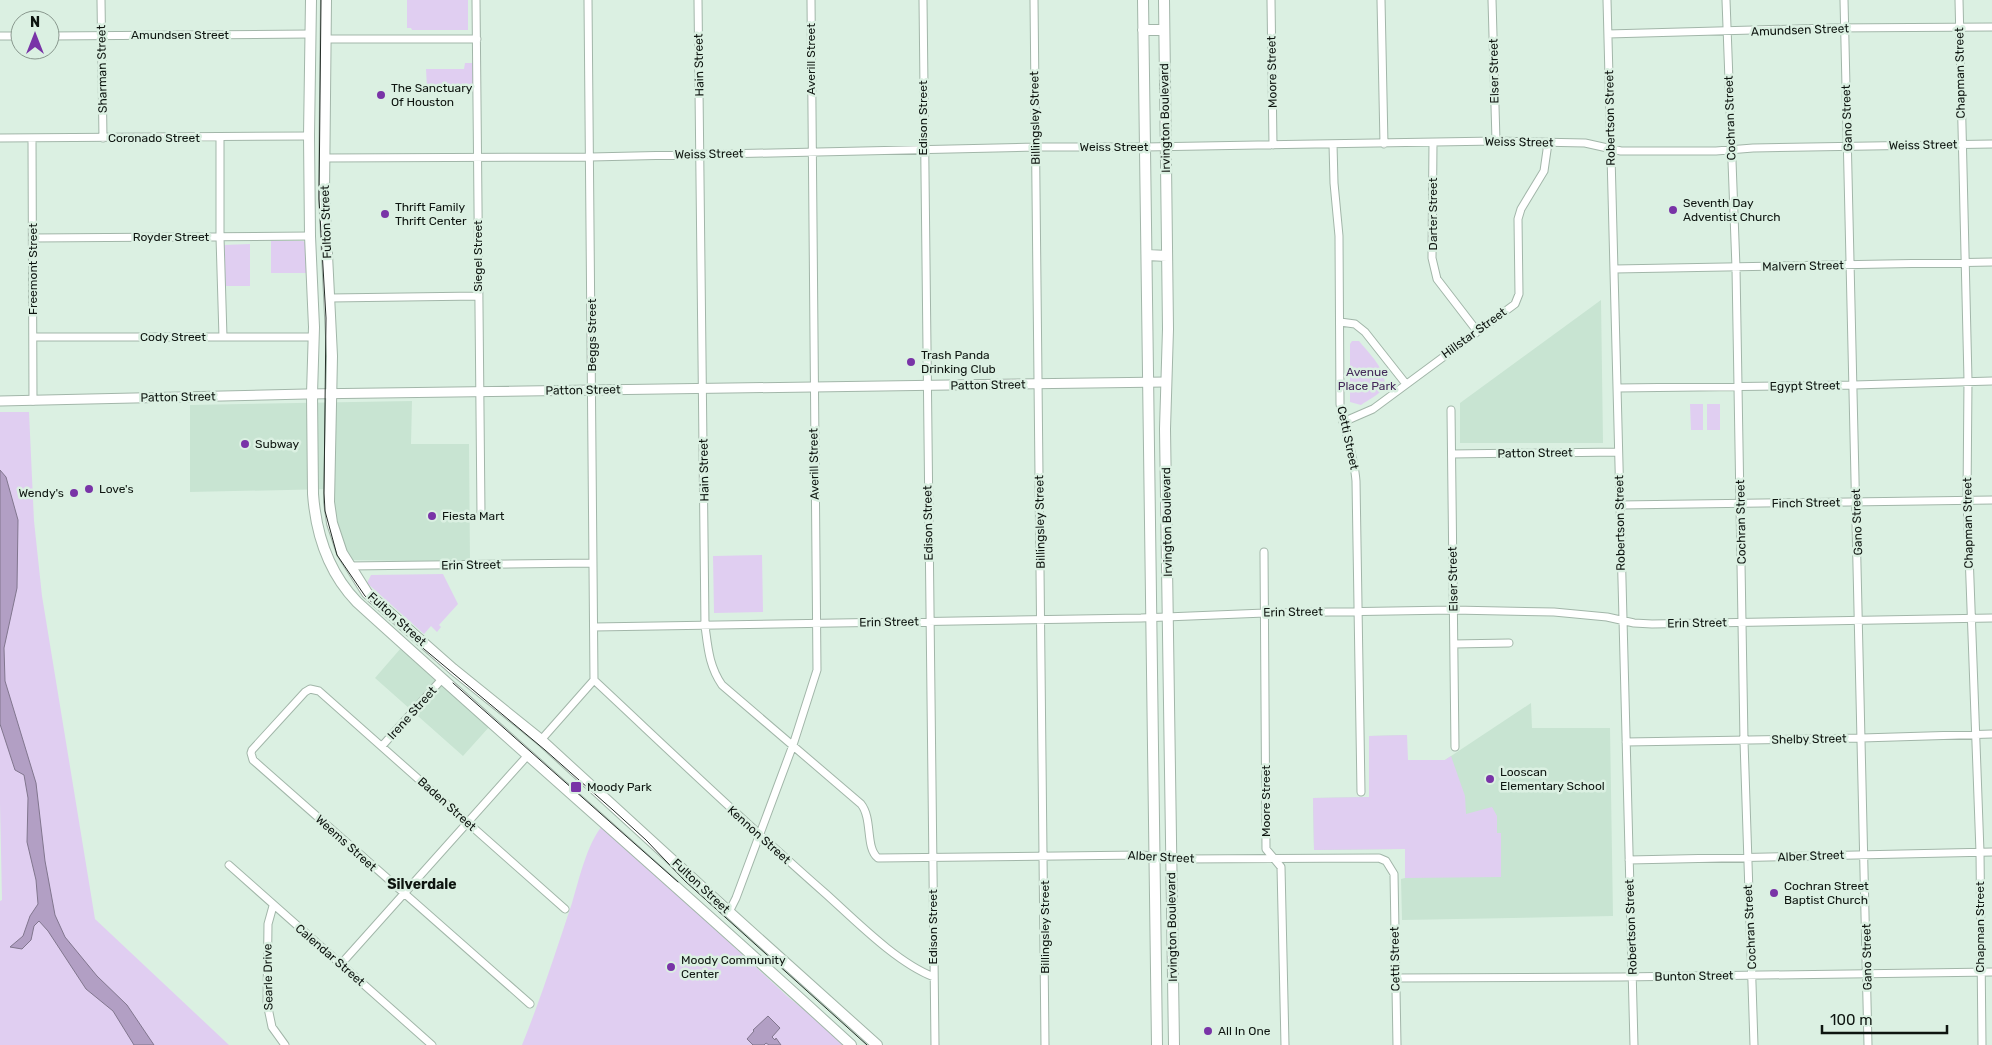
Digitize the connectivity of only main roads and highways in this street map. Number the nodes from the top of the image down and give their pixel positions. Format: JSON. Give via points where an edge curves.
{"nodes":[{"id":1,"x":312,"y":0,"type":"edge"},
{"id":2,"x":326,"y":0,"type":"edge"},
{"id":3,"x":1143,"y":0,"type":"edge"},
{"id":4,"x":1164,"y":0,"type":"edge"},
{"id":5,"x":1143,"y":30,"type":"junction"},
{"id":6,"x":1164,"y":30,"type":"junction"},
{"id":7,"x":1147,"y":255,"type":"junction"},
{"id":8,"x":1167,"y":256,"type":"junction"},
{"id":9,"x":1148,"y":463,"type":"junction"},
{"id":10,"x":1166,"y":463,"type":"junction"},
{"id":11,"x":1169,"y":736,"type":"junction"},
{"id":12,"x":1152,"y":737,"type":"junction"},
{"id":13,"x":1173,"y":994,"type":"junction"},
{"id":14,"x":1156,"y":995,"type":"junction"},
{"id":15,"x":851,"y":1045,"type":"edge"},
{"id":16,"x":877,"y":1045,"type":"edge"},
{"id":17,"x":1157,"y":1045,"type":"edge"},
{"id":18,"x":1174,"y":1045,"type":"edge"}],
"edges":[{"from":1,"to":15,"type":"main road","name":"Fulton Street","via":[[309,136],[314,510],[328,559],[347,592]]},
{"from":2,"to":16,"type":"main road","name":"Fulton Street","via":[[324,211],[332,394],[330,509],[336,536],[349,566],[367,593],[453,669],[541,740]]},
{"from":3,"to":5,"type":"main road","name":"Irvington Boulevard"},
{"from":4,"to":6,"type":"main road","name":"Irvington Boulevard"},
{"from":5,"to":6,"type":"main road"},
{"from":5,"to":7,"type":"main road","name":"Irvington Boulevard"},
{"from":6,"to":8,"type":"main road","name":"Irvington Boulevard"},
{"from":7,"to":8,"type":"main road"},
{"from":7,"to":9,"type":"main road","name":"Irvington Boulevard"},
{"from":8,"to":10,"type":"main road","name":"Irvington Boulevard"},
{"from":9,"to":10,"type":"main road"},
{"from":9,"to":12,"type":"main road","name":"Irvington Boulevard"},
{"from":10,"to":11,"type":"main road","name":"Irvington Boulevard"},
{"from":11,"to":12,"type":"main road"},
{"from":11,"to":13,"type":"main road","name":"Irvington Boulevard"},
{"from":12,"to":14,"type":"main road","name":"Irvington Boulevard"},
{"from":13,"to":14,"type":"main road"},
{"from":13,"to":18,"type":"main road","name":"Irvington Boulevard"},
{"from":14,"to":17,"type":"main road","name":"Irvington Boulevard"}]}
